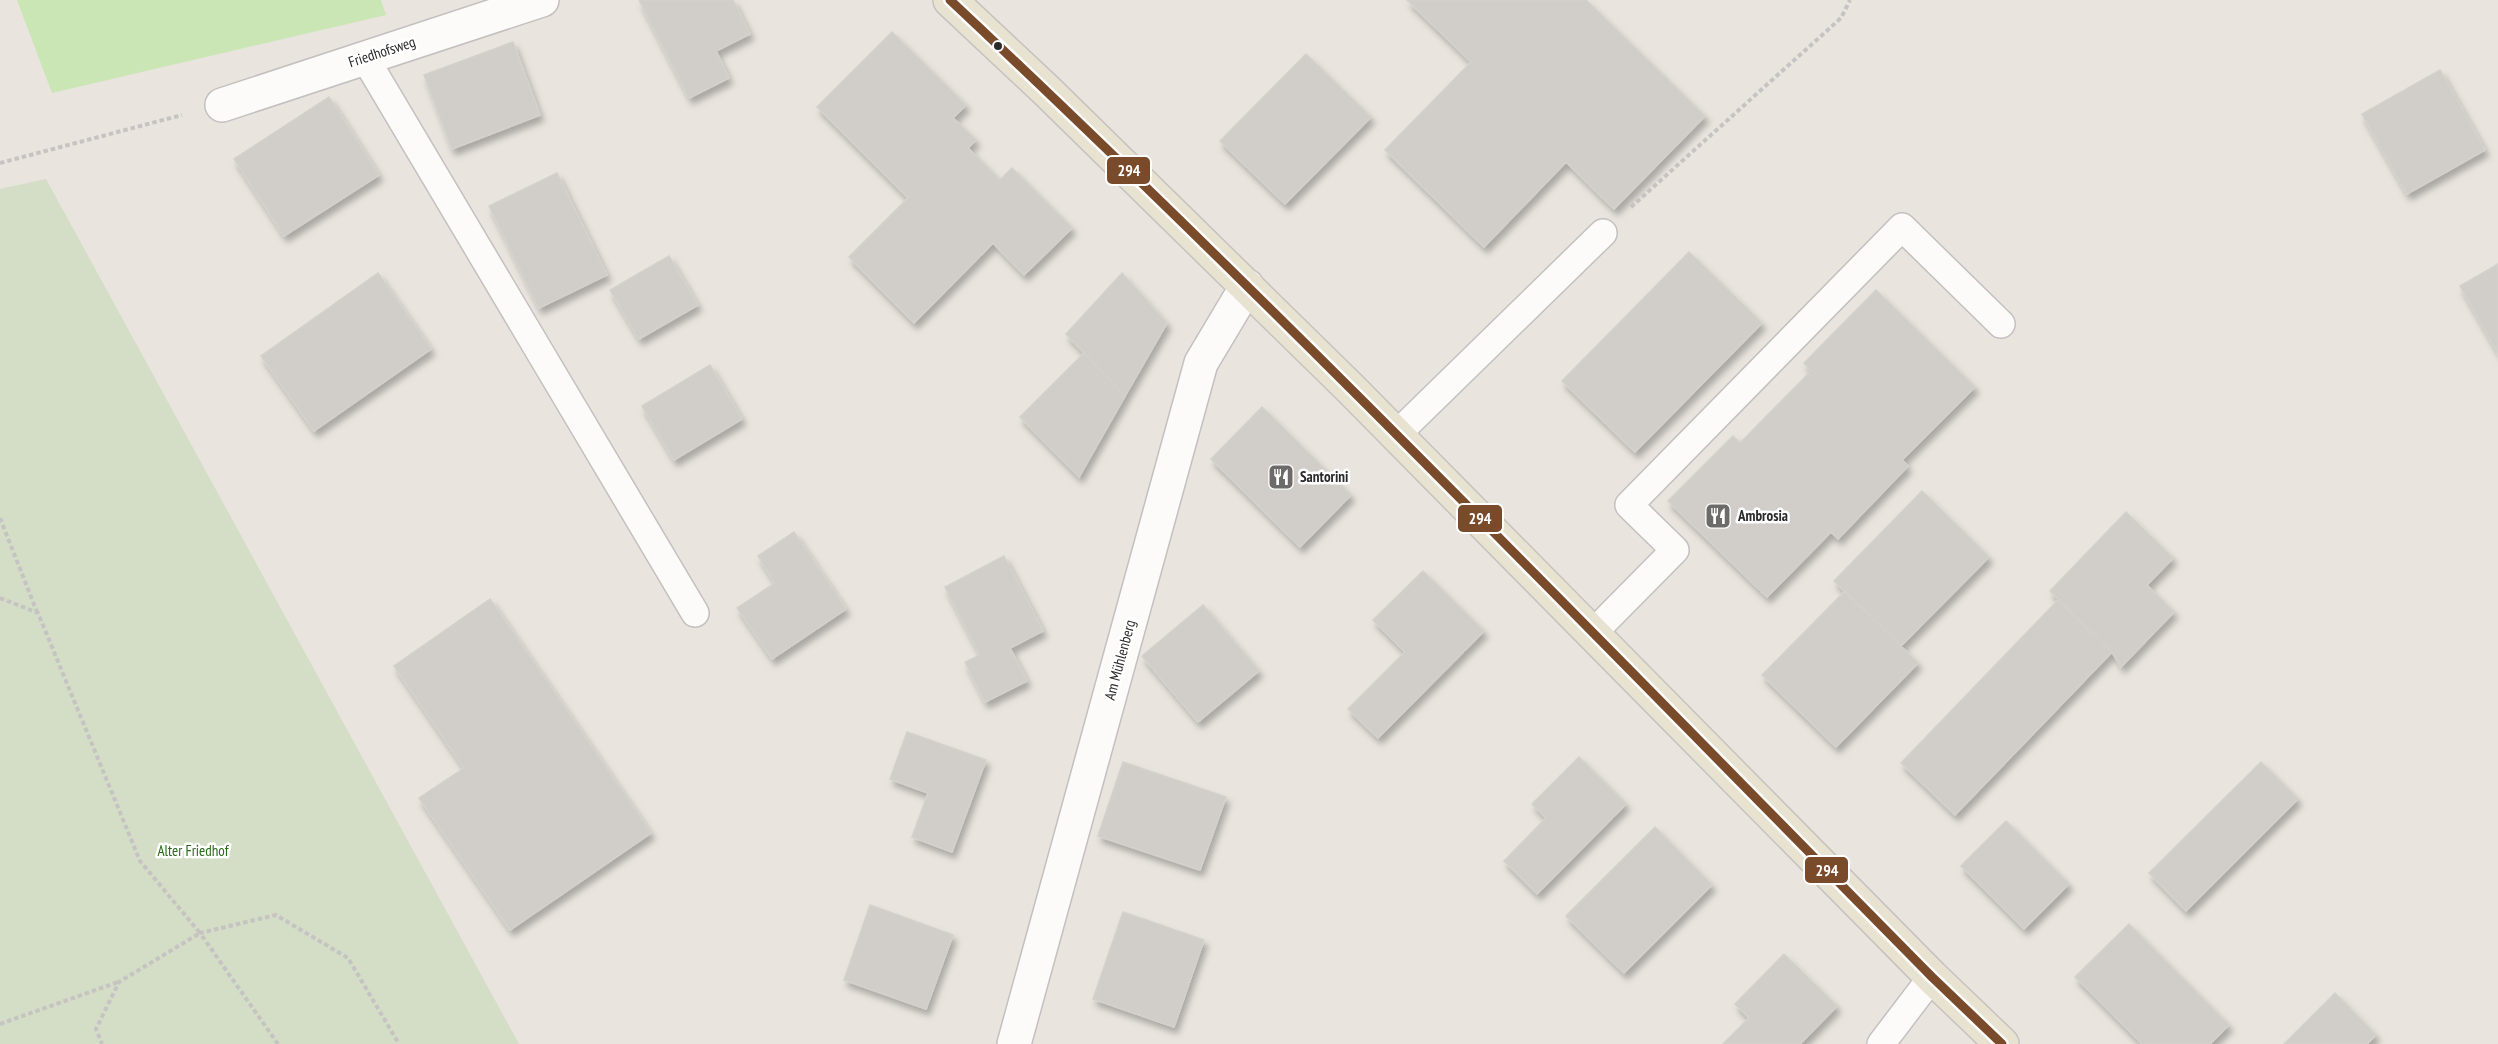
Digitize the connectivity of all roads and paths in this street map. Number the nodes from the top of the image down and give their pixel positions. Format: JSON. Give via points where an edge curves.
{"nodes":[{"id":1,"x":542,"y":0,"type":"edge"},
{"id":2,"x":950,"y":0,"type":"edge"},
{"id":3,"x":1850,"y":0,"type":"edge"},
{"id":4,"x":365,"y":58,"type":"junction"},
{"id":5,"x":222,"y":105,"type":"joint"},
{"id":6,"x":0,"y":163,"type":"edge"},
{"id":7,"x":1602,"y":233,"type":"joint"},
{"id":8,"x":1247,"y":286,"type":"junction"},
{"id":9,"x":2001,"y":324,"type":"dead end"},
{"id":10,"x":1396,"y":435,"type":"junction"},
{"id":11,"x":0,"y":518,"type":"edge"},
{"id":12,"x":0,"y":598,"type":"edge"},
{"id":13,"x":38,"y":613,"type":"junction"},
{"id":14,"x":694,"y":613,"type":"dead end"},
{"id":15,"x":1592,"y":634,"type":"junction"},
{"id":16,"x":200,"y":933,"type":"junction"},
{"id":17,"x":1932,"y":976,"type":"junction"},
{"id":18,"x":119,"y":982,"type":"junction"},
{"id":19,"x":0,"y":1024,"type":"edge"},
{"id":20,"x":102,"y":1044,"type":"edge"},
{"id":21,"x":278,"y":1044,"type":"edge"},
{"id":22,"x":399,"y":1044,"type":"edge"},
{"id":23,"x":1014,"y":1044,"type":"edge"},
{"id":24,"x":1881,"y":1044,"type":"edge"},
{"id":25,"x":2002,"y":1044,"type":"edge"}],
"edges":[{"from":1,"to":4,"type":"street","name":"Friedhofsweg"},
{"from":2,"to":8,"type":"main road"},
{"from":3,"to":7,"type":"path","via":[[1840,18]]},
{"from":4,"to":5,"type":"street","name":"Friedhofsweg"},
{"from":4,"to":14,"type":"lane"},
{"from":5,"to":6,"type":"path"},
{"from":7,"to":10,"type":"lane"},
{"from":8,"to":10,"type":"main road"},
{"from":8,"to":23,"type":"street","name":"Am Mühlenberg","via":[[1201,363]]},
{"from":9,"to":15,"type":"lane","via":[[1902,227],[1629,505],[1675,550]]},
{"from":10,"to":15,"type":"main road"},
{"from":11,"to":13,"type":"path"},
{"from":12,"to":13,"type":"path"},
{"from":13,"to":16,"type":"path","via":[[140,861]]},
{"from":15,"to":17,"type":"main road"},
{"from":16,"to":18,"type":"path"},
{"from":16,"to":21,"type":"path"},
{"from":16,"to":22,"type":"path","via":[[276,915],[348,958]]},
{"from":17,"to":24,"type":"lane"},
{"from":17,"to":25,"type":"main road"},
{"from":18,"to":19,"type":"path"},
{"from":18,"to":20,"type":"path","via":[[96,1029]]}]}
